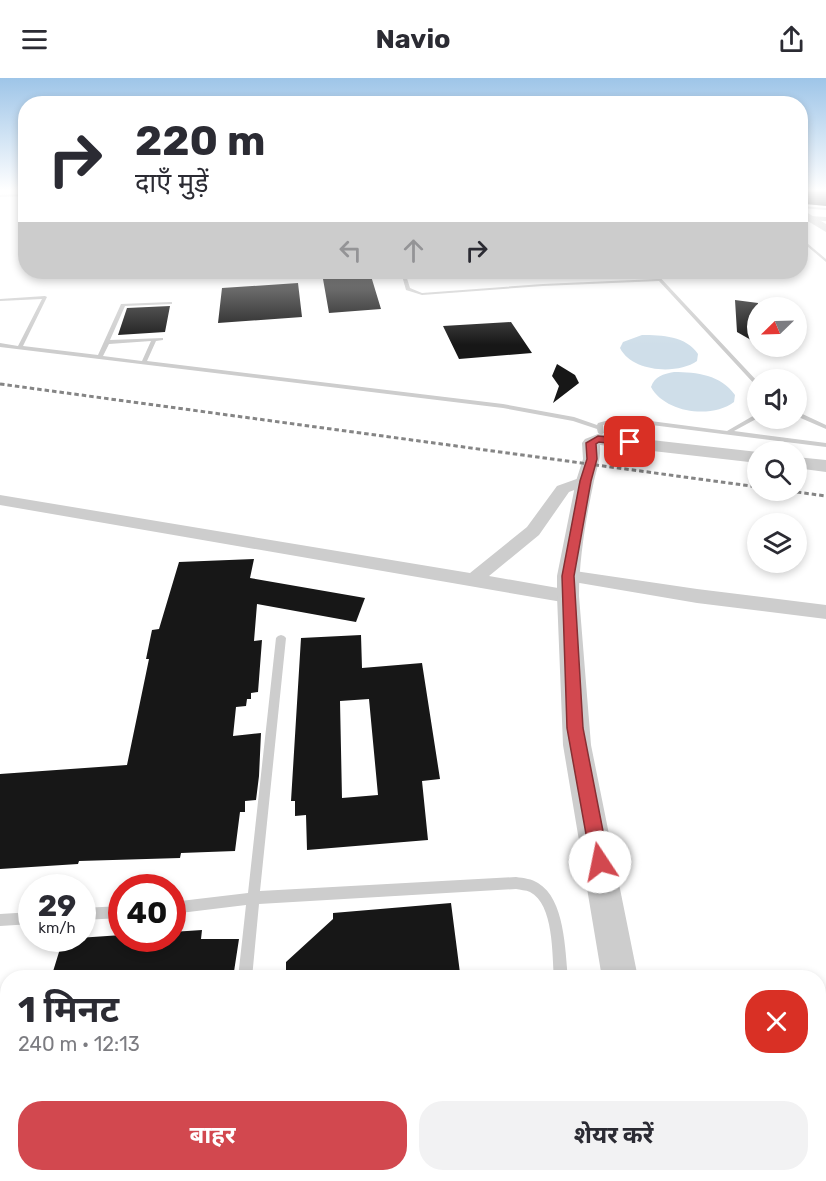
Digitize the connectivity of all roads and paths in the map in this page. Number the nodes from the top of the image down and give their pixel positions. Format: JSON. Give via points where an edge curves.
{"nodes":[{"id":1,"x":808,"y":245,"type":"edge"},
{"id":2,"x":826,"y":261,"type":"edge"},
{"id":3,"x":405,"y":279,"type":"edge"},
{"id":4,"x":661,"y":280,"type":"joint"},
{"id":5,"x":0,"y":300,"type":"edge"},
{"id":6,"x":170,"y":303,"type":"dead end"},
{"id":7,"x":107,"y":342,"type":"junction"},
{"id":8,"x":0,"y":345,"type":"edge"},
{"id":9,"x":20,"y":347,"type":"junction"},
{"id":10,"x":100,"y":357,"type":"junction"},
{"id":11,"x":144,"y":362,"type":"junction"},
{"id":12,"x":747,"y":374,"type":"edge"},
{"id":13,"x":807,"y":419,"type":"edge"},
{"id":14,"x":747,"y":421,"type":"edge"},
{"id":15,"x":826,"y":427,"type":"edge"},
{"id":16,"x":727,"y":433,"type":"junction"},
{"id":17,"x":601,"y":434,"type":"junction"},
{"id":18,"x":826,"y":445,"type":"edge"},
{"id":19,"x":747,"y":456,"type":"edge"},
{"id":20,"x":807,"y":463,"type":"edge"},
{"id":21,"x":826,"y":466,"type":"edge"},
{"id":22,"x":585,"y":481,"type":"junction"},
{"id":23,"x":0,"y":500,"type":"edge"},
{"id":24,"x":472,"y":581,"type":"junction"},
{"id":25,"x":568,"y":586,"type":"junction"},
{"id":26,"x":826,"y":612,"type":"edge"},
{"id":27,"x":281,"y":638,"type":"dead end"},
{"id":28,"x":255,"y":898,"type":"junction"},
{"id":29,"x":186,"y":906,"type":"edge"},
{"id":30,"x":18,"y":919,"type":"edge"},
{"id":31,"x":0,"y":920,"type":"edge"},
{"id":32,"x":246,"y":970,"type":"edge"},
{"id":33,"x":560,"y":970,"type":"edge"},
{"id":34,"x":619,"y":970,"type":"edge"}],
"edges":[{"from":1,"to":2,"type":"lane"},
{"from":3,"to":4,"type":"lane","via":[[408,290],[422,294]]},
{"from":4,"to":12,"type":"lane"},
{"from":5,"to":9,"type":"lane","via":[[45,297]]},
{"from":6,"to":7,"type":"lane","via":[[123,305]]},
{"from":7,"to":10,"type":"lane"},
{"from":7,"to":11,"type":"lane","via":[[158,340]]},
{"from":8,"to":9,"type":"lane"},
{"from":9,"to":10,"type":"lane"},
{"from":10,"to":11,"type":"lane"},
{"from":11,"to":17,"type":"lane","via":[[503,406],[574,419]]},
{"from":13,"to":15,"type":"lane"},
{"from":14,"to":16,"type":"lane"},
{"from":16,"to":17,"type":"lane","via":[[620,419],[604,422]]},
{"from":16,"to":18,"type":"lane"},
{"from":17,"to":19,"type":"street"},
{"from":17,"to":22,"type":"street","via":[[591,443],[592,459]]},
{"from":20,"to":21,"type":"street"},
{"from":22,"to":24,"type":"street","via":[[563,489],[534,531]]},
{"from":22,"to":25,"type":"street"},
{"from":23,"to":24,"type":"street"},
{"from":24,"to":25,"type":"street"},
{"from":25,"to":26,"type":"street","via":[[698,596]]},
{"from":25,"to":34,"type":"street","via":[[577,745]]},
{"from":27,"to":28,"type":"lane"},
{"from":28,"to":29,"type":"lane"},
{"from":28,"to":32,"type":"lane"},
{"from":28,"to":33,"type":"lane","via":[[516,883],[534,886],[546,897],[554,916]]},
{"from":30,"to":31,"type":"lane"}]}
